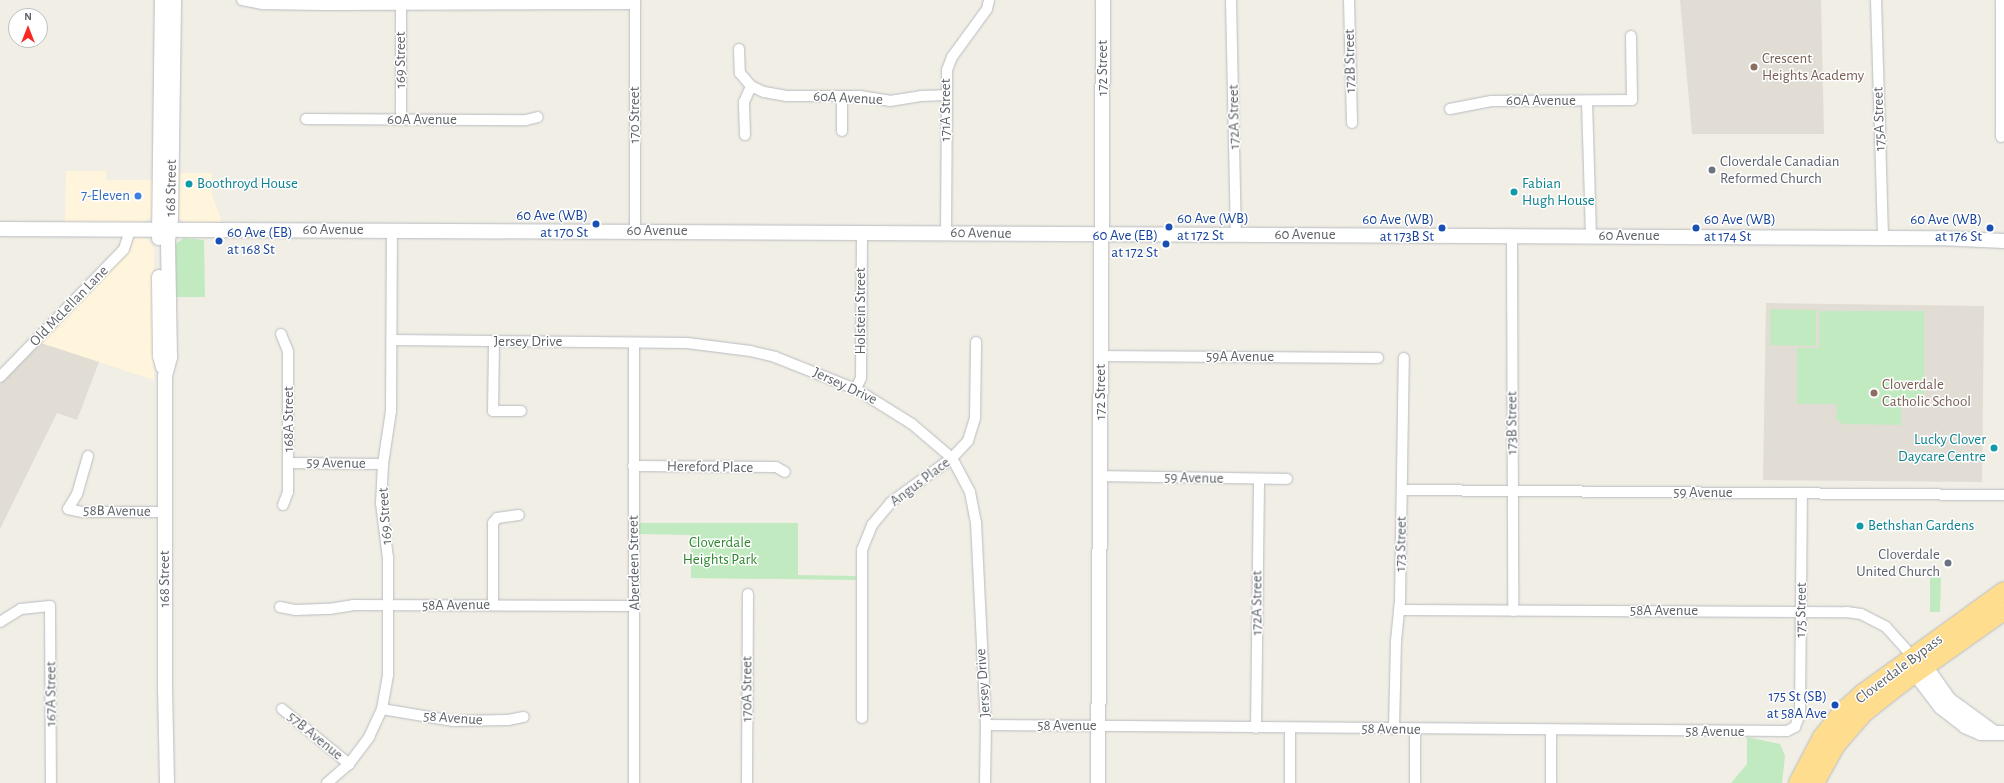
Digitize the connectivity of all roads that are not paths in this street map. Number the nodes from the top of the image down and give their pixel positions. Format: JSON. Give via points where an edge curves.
{"nodes":[{"id":1,"x":162,"y":0,"type":"edge"},
{"id":2,"x":168,"y":0,"type":"edge"},
{"id":3,"x":174,"y":0,"type":"edge"},
{"id":4,"x":242,"y":0,"type":"edge"},
{"id":5,"x":989,"y":0,"type":"edge"},
{"id":6,"x":1103,"y":0,"type":"edge"},
{"id":7,"x":1231,"y":0,"type":"edge"},
{"id":8,"x":1349,"y":0,"type":"edge"},
{"id":9,"x":1876,"y":0,"type":"edge"},
{"id":10,"x":2001,"y":0,"type":"edge"},
{"id":11,"x":533,"y":1,"type":"edge"},
{"id":12,"x":635,"y":2,"type":"edge"},
{"id":13,"x":401,"y":3,"type":"edge"},
{"id":14,"x":1631,"y":36,"type":"dead end"},
{"id":15,"x":740,"y":49,"type":"dead end"},
{"id":16,"x":174,"y":66,"type":"junction"},
{"id":17,"x":751,"y":86,"type":"junction"},
{"id":18,"x":946,"y":95,"type":"junction"},
{"id":19,"x":842,"y":96,"type":"junction"},
{"id":20,"x":1586,"y":101,"type":"junction"},
{"id":21,"x":1450,"y":109,"type":"dead end"},
{"id":22,"x":538,"y":117,"type":"dead end"},
{"id":23,"x":306,"y":119,"type":"dead end"},
{"id":24,"x":401,"y":120,"type":"junction"},
{"id":25,"x":1352,"y":123,"type":"dead end"},
{"id":26,"x":842,"y":131,"type":"dead end"},
{"id":27,"x":745,"y":135,"type":"dead end"},
{"id":28,"x":2001,"y":137,"type":"dead end"},
{"id":29,"x":0,"y":229,"type":"edge"},
{"id":30,"x":130,"y":230,"type":"junction"},
{"id":31,"x":165,"y":230,"type":"junction"},
{"id":32,"x":392,"y":230,"type":"junction"},
{"id":33,"x":635,"y":231,"type":"junction"},
{"id":34,"x":862,"y":232,"type":"junction"},
{"id":35,"x":946,"y":233,"type":"junction"},
{"id":36,"x":1236,"y":234,"type":"junction"},
{"id":37,"x":2004,"y":234,"type":"edge"},
{"id":38,"x":1103,"y":235,"type":"junction"},
{"id":39,"x":1512,"y":236,"type":"junction"},
{"id":40,"x":1591,"y":236,"type":"junction"},
{"id":41,"x":1883,"y":238,"type":"junction"},
{"id":42,"x":1962,"y":238,"type":"junction"},
{"id":43,"x":2004,"y":241,"type":"edge"},
{"id":44,"x":281,"y":334,"type":"dead end"},
{"id":45,"x":392,"y":340,"type":"junction"},
{"id":46,"x":494,"y":342,"type":"junction"},
{"id":47,"x":634,"y":342,"type":"junction"},
{"id":48,"x":976,"y":342,"type":"dead end"},
{"id":49,"x":1101,"y":356,"type":"junction"},
{"id":50,"x":1378,"y":358,"type":"dead end"},
{"id":51,"x":1404,"y":358,"type":"dead end"},
{"id":52,"x":0,"y":377,"type":"edge"},
{"id":53,"x":856,"y":389,"type":"junction"},
{"id":54,"x":521,"y":411,"type":"dead end"},
{"id":55,"x":88,"y":456,"type":"dead end"},
{"id":56,"x":952,"y":458,"type":"junction"},
{"id":57,"x":289,"y":463,"type":"junction"},
{"id":58,"x":383,"y":464,"type":"junction"},
{"id":59,"x":634,"y":466,"type":"junction"},
{"id":60,"x":786,"y":472,"type":"dead end"},
{"id":61,"x":1100,"y":476,"type":"junction"},
{"id":62,"x":1259,"y":479,"type":"junction"},
{"id":63,"x":1287,"y":479,"type":"dead end"},
{"id":64,"x":1402,"y":490,"type":"junction"},
{"id":65,"x":1512,"y":491,"type":"junction"},
{"id":66,"x":1802,"y":493,"type":"junction"},
{"id":67,"x":2004,"y":495,"type":"edge"},
{"id":68,"x":283,"y":505,"type":"dead end"},
{"id":69,"x":166,"y":512,"type":"junction"},
{"id":70,"x":519,"y":515,"type":"dead end"},
{"id":71,"x":2004,"y":591,"type":"edge"},
{"id":72,"x":748,"y":594,"type":"dead end"},
{"id":73,"x":388,"y":605,"type":"junction"},
{"id":74,"x":493,"y":605,"type":"junction"},
{"id":75,"x":633,"y":606,"type":"junction"},
{"id":76,"x":280,"y":607,"type":"dead end"},
{"id":77,"x":1399,"y":610,"type":"junction"},
{"id":78,"x":2004,"y":610,"type":"edge"},
{"id":79,"x":1513,"y":611,"type":"junction"},
{"id":80,"x":1800,"y":611,"type":"junction"},
{"id":81,"x":0,"y":622,"type":"edge"},
{"id":82,"x":1918,"y":665,"type":"junction"},
{"id":83,"x":282,"y":709,"type":"dead end"},
{"id":84,"x":382,"y":709,"type":"junction"},
{"id":85,"x":524,"y":717,"type":"dead end"},
{"id":86,"x":862,"y":718,"type":"dead end"},
{"id":87,"x":986,"y":725,"type":"junction"},
{"id":88,"x":1098,"y":726,"type":"junction"},
{"id":89,"x":1795,"y":727,"type":"joint"},
{"id":90,"x":1256,"y":728,"type":"junction"},
{"id":91,"x":1290,"y":728,"type":"junction"},
{"id":92,"x":1394,"y":730,"type":"junction"},
{"id":93,"x":1415,"y":730,"type":"junction"},
{"id":94,"x":1551,"y":731,"type":"junction"},
{"id":95,"x":1999,"y":732,"type":"edge"},
{"id":96,"x":349,"y":764,"type":"junction"},
{"id":97,"x":51,"y":783,"type":"edge"},
{"id":98,"x":167,"y":783,"type":"edge"},
{"id":99,"x":327,"y":783,"type":"edge"},
{"id":100,"x":634,"y":783,"type":"edge"},
{"id":101,"x":747,"y":783,"type":"edge"},
{"id":102,"x":986,"y":783,"type":"edge"},
{"id":103,"x":1098,"y":783,"type":"edge"},
{"id":104,"x":1290,"y":783,"type":"edge"},
{"id":105,"x":1415,"y":783,"type":"edge"},
{"id":106,"x":1551,"y":783,"type":"edge"},
{"id":107,"x":1798,"y":783,"type":"edge"},
{"id":108,"x":1815,"y":783,"type":"edge"}],
"edges":[{"from":1,"to":31,"type":"street","name":"168 Street"},
{"from":2,"to":16,"type":"street","via":[[169,49]]},
{"from":3,"to":16,"type":"street","name":"168 Street"},
{"from":4,"to":13,"type":"street","via":[[272,4]]},
{"from":5,"to":18,"type":"street","name":"171A Street","via":[[987,9],[952,57],[947,70]]},
{"from":6,"to":38,"type":"street","name":"172 Street"},
{"from":7,"to":36,"type":"street","name":"172A Street"},
{"from":8,"to":25,"type":"street","name":"172B Street"},
{"from":9,"to":41,"type":"street","name":"175A Street"},
{"from":10,"to":28,"type":"street"},
{"from":11,"to":12,"type":"street"},
{"from":11,"to":13,"type":"street"},
{"from":12,"to":33,"type":"street","name":"170 Street"},
{"from":13,"to":24,"type":"street","name":"169 Street"},
{"from":14,"to":20,"type":"street","name":"60A Avenue","via":[[1632,100]]},
{"from":15,"to":17,"type":"street","via":[[740,73]]},
{"from":16,"to":31,"type":"street","name":"168 Street"},
{"from":17,"to":19,"type":"street","name":"60A Avenue","via":[[764,92],[786,96]]},
{"from":17,"to":27,"type":"street","via":[[744,102]]},
{"from":18,"to":19,"type":"street","name":"60A Avenue","via":[[890,101]]},
{"from":18,"to":35,"type":"street","name":"171A Street"},
{"from":19,"to":26,"type":"street"},
{"from":20,"to":21,"type":"street","name":"60A Avenue","via":[[1491,101]]},
{"from":20,"to":40,"type":"street"},
{"from":22,"to":24,"type":"street","name":"60A Avenue","via":[[526,120]]},
{"from":23,"to":24,"type":"street","name":"60A Avenue"},
{"from":29,"to":30,"type":"street","name":"60 Avenue"},
{"from":30,"to":31,"type":"street","name":"60 Avenue"},
{"from":30,"to":52,"type":"street","name":"Old McLellan Lane","via":[[124,249]]},
{"from":31,"to":32,"type":"street","name":"60 Avenue"},
{"from":31,"to":69,"type":"street","name":"168 Street","via":[[160,356],[165,376]]},
{"from":32,"to":33,"type":"street","name":"60 Avenue"},
{"from":32,"to":45,"type":"street","name":"169 Street"},
{"from":33,"to":34,"type":"street","name":"60 Avenue"},
{"from":34,"to":35,"type":"street","name":"60 Avenue"},
{"from":34,"to":53,"type":"street","name":"Holstein Street","via":[[861,378]]},
{"from":35,"to":38,"type":"street","name":"60 Avenue"},
{"from":36,"to":38,"type":"street","name":"60 Avenue"},
{"from":36,"to":39,"type":"street","name":"60 Avenue"},
{"from":37,"to":42,"type":"street","name":"60 Avenue"},
{"from":38,"to":49,"type":"street","name":"172 Street"},
{"from":39,"to":40,"type":"street","name":"60 Avenue"},
{"from":39,"to":65,"type":"street","name":"173B Street"},
{"from":40,"to":41,"type":"street","name":"60 Avenue"},
{"from":41,"to":42,"type":"street","name":"60 Avenue"},
{"from":42,"to":43,"type":"street","name":"60 Avenue"},
{"from":44,"to":57,"type":"street","name":"168A Street","via":[[288,351]]},
{"from":45,"to":46,"type":"street","name":"Jersey Drive"},
{"from":45,"to":58,"type":"street","name":"169 Street","via":[[391,411]]},
{"from":46,"to":47,"type":"street","name":"Jersey Drive"},
{"from":46,"to":54,"type":"street","via":[[493,410]]},
{"from":47,"to":53,"type":"street","name":"Jersey Drive","via":[[687,343],[750,351],[782,360]]},
{"from":47,"to":59,"type":"street","name":"Aberdeen Street"},
{"from":48,"to":56,"type":"street","name":"Angus Place","via":[[975,418],[968,441]]},
{"from":49,"to":50,"type":"street","name":"59A Avenue"},
{"from":49,"to":61,"type":"street","name":"172 Street"},
{"from":51,"to":64,"type":"street","name":"173 Street"},
{"from":53,"to":56,"type":"street","name":"Jersey Drive","via":[[912,424]]},
{"from":55,"to":69,"type":"street","name":"58B Avenue","via":[[77,494],[68,509],[82,512]]},
{"from":56,"to":86,"type":"street","name":"Angus Place","via":[[891,502],[872,525],[862,550]]},
{"from":56,"to":87,"type":"street","name":"Jersey Drive","via":[[970,492],[976,522]]},
{"from":57,"to":58,"type":"street","name":"59 Avenue"},
{"from":57,"to":68,"type":"street","name":"168A Street","via":[[288,492]]},
{"from":58,"to":73,"type":"street","name":"169 Street","via":[[381,503],[387,547]]},
{"from":59,"to":60,"type":"street","name":"Hereford Place","via":[[776,467]]},
{"from":59,"to":75,"type":"street","name":"Aberdeen Street"},
{"from":61,"to":62,"type":"street","name":"59 Avenue"},
{"from":61,"to":88,"type":"street","name":"172 Street"},
{"from":62,"to":63,"type":"street","name":"59 Avenue"},
{"from":62,"to":90,"type":"street","name":"172A Street"},
{"from":64,"to":65,"type":"street","name":"59 Avenue"},
{"from":64,"to":77,"type":"street","name":"173 Street"},
{"from":65,"to":66,"type":"street","name":"59 Avenue"},
{"from":65,"to":79,"type":"street","name":"173B Street"},
{"from":66,"to":67,"type":"street","name":"59 Avenue"},
{"from":66,"to":80,"type":"street","name":"175 Street"},
{"from":69,"to":98,"type":"street","name":"168 Street"},
{"from":70,"to":74,"type":"street","via":[[498,518],[493,523]]},
{"from":71,"to":82,"type":"highway","name":"Cloverdale Bypass"},
{"from":72,"to":101,"type":"street","name":"170A Street"},
{"from":73,"to":74,"type":"street","name":"58A Avenue"},
{"from":73,"to":76,"type":"street","name":"58A Avenue","via":[[329,609]]},
{"from":73,"to":84,"type":"street","name":"169 Street","via":[[388,675]]},
{"from":74,"to":75,"type":"street","name":"58A Avenue"},
{"from":75,"to":100,"type":"street","name":"Aberdeen Street"},
{"from":77,"to":79,"type":"street","name":"58A Avenue"},
{"from":77,"to":92,"type":"street","name":"173 Street"},
{"from":78,"to":82,"type":"highway","name":"Cloverdale Bypass"},
{"from":79,"to":80,"type":"street","name":"58A Avenue"},
{"from":80,"to":82,"type":"street","name":"58A Avenue","via":[[1847,612],[1866,616],[1895,634]]},
{"from":80,"to":89,"type":"street","name":"175 Street","via":[[1800,714]]},
{"from":81,"to":97,"type":"street","name":"167A Street","via":[[21,609],[50,606]]},
{"from":82,"to":95,"type":"street","via":[[1941,707],[1965,726],[1981,733]]},
{"from":82,"to":107,"type":"highway","name":"Cloverdale Bypass","via":[[1876,682],[1842,712],[1814,751]]},
{"from":82,"to":108,"type":"highway","name":"Cloverdale Bypass","via":[[1853,724],[1836,745]]},
{"from":83,"to":96,"type":"street","name":"57B Avenue"},
{"from":84,"to":85,"type":"street","name":"58 Avenue","via":[[453,721],[508,720]]},
{"from":84,"to":96,"type":"street","name":"169 Street","via":[[369,737]]},
{"from":87,"to":88,"type":"street","name":"58 Avenue"},
{"from":87,"to":102,"type":"street","name":"Jersey Drive"},
{"from":88,"to":90,"type":"street","name":"58 Avenue"},
{"from":88,"to":103,"type":"street","name":"172 Street"},
{"from":89,"to":94,"type":"street","name":"58 Avenue","via":[[1779,732]]},
{"from":90,"to":91,"type":"street","name":"58 Avenue"},
{"from":91,"to":92,"type":"street","name":"58 Avenue"},
{"from":91,"to":104,"type":"street"},
{"from":92,"to":93,"type":"street","name":"58 Avenue"},
{"from":93,"to":94,"type":"street","name":"58 Avenue"},
{"from":93,"to":105,"type":"street"},
{"from":94,"to":106,"type":"street"},
{"from":96,"to":99,"type":"street","name":"169 Street"}]}
